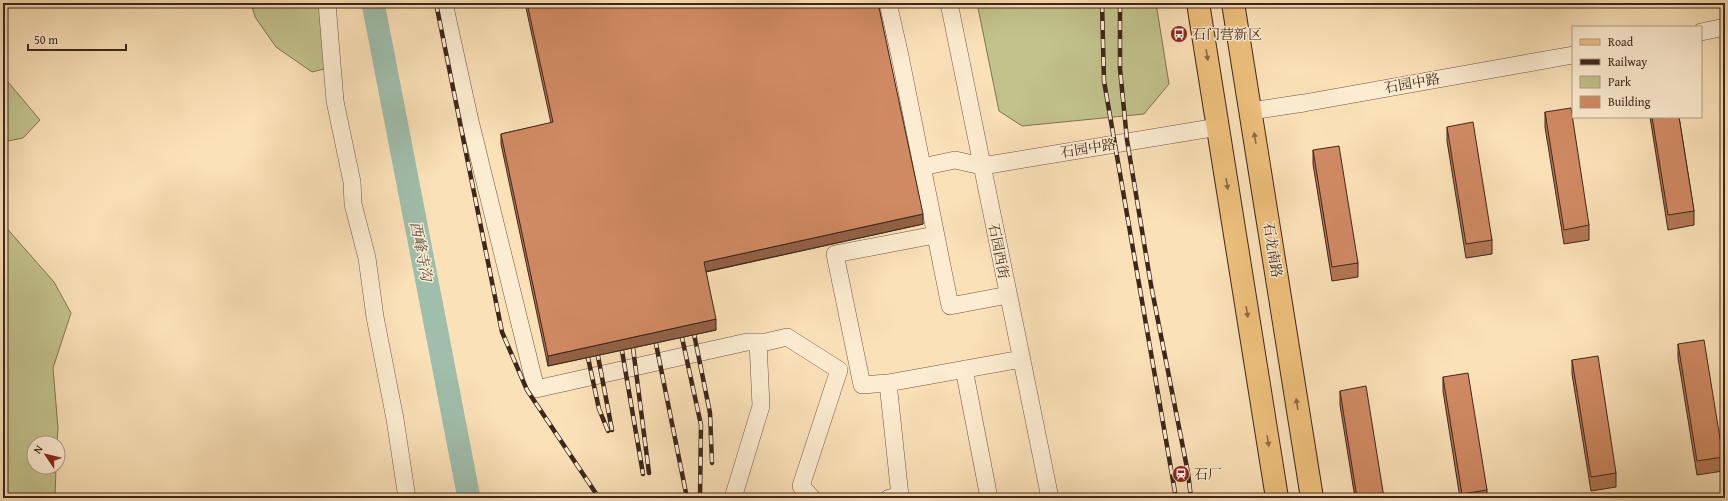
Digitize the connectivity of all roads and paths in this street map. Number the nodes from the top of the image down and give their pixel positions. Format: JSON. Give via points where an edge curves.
{"nodes":[{"id":1,"x":327,"y":3,"type":"edge"},
{"id":2,"x":444,"y":3,"type":"edge"},
{"id":3,"x":888,"y":3,"type":"edge"},
{"id":4,"x":949,"y":3,"type":"edge"},
{"id":5,"x":1198,"y":3,"type":"edge"},
{"id":6,"x":1233,"y":3,"type":"edge"},
{"id":7,"x":1725,"y":27,"type":"edge"},
{"id":8,"x":1702,"y":32,"type":"edge"},
{"id":9,"x":1572,"y":55,"type":"edge"},
{"id":10,"x":1251,"y":111,"type":"junction"},
{"id":11,"x":1218,"y":127,"type":"junction"},
{"id":12,"x":982,"y":166,"type":"junction"},
{"id":13,"x":922,"y":167,"type":"junction"},
{"id":14,"x":936,"y":235,"type":"junction"},
{"id":15,"x":1008,"y":295,"type":"junction"},
{"id":16,"x":758,"y":342,"type":"junction"},
{"id":17,"x":1021,"y":359,"type":"junction"},
{"id":18,"x":964,"y":369,"type":"junction"},
{"id":19,"x":888,"y":383,"type":"junction"},
{"id":20,"x":805,"y":494,"type":"edge"},
{"id":21,"x":406,"y":498,"type":"edge"},
{"id":22,"x":733,"y":498,"type":"edge"},
{"id":23,"x":889,"y":498,"type":"edge"},
{"id":24,"x":989,"y":498,"type":"edge"},
{"id":25,"x":1050,"y":498,"type":"edge"},
{"id":26,"x":1277,"y":498,"type":"edge"},
{"id":27,"x":1312,"y":498,"type":"edge"}],
"edges":[{"from":1,"to":21,"type":"street","via":[[335,101],[367,258]]},
{"from":2,"to":16,"type":"street","via":[[470,121],[536,389],[747,342]]},
{"from":3,"to":13,"type":"street"},
{"from":4,"to":12,"type":"street","name":"石园西街"},
{"from":5,"to":11,"type":"main road","one_way":true},
{"from":6,"to":10,"type":"main road","name":"石龙南路"},
{"from":7,"to":8,"type":"street"},
{"from":9,"to":10,"type":"street","name":"石园中路"},
{"from":27,"to":10,"type":"main road","name":"石龙南路","one_way":true},
{"from":11,"to":12,"type":"street","name":"石园中路"},
{"from":11,"to":26,"type":"main road","one_way":true},
{"from":12,"to":13,"type":"street","via":[[955,160]]},
{"from":12,"to":15,"type":"street","name":"石园西街"},
{"from":13,"to":14,"type":"street"},
{"from":14,"to":15,"type":"street","via":[[950,306]]},
{"from":14,"to":19,"type":"street","via":[[835,254],[862,385]]},
{"from":15,"to":17,"type":"street","name":"石园西街"},
{"from":16,"to":20,"type":"street","via":[[787,337],[839,370]]},
{"from":16,"to":22,"type":"street","via":[[761,406]]},
{"from":17,"to":18,"type":"street"},
{"from":17,"to":25,"type":"street","name":"石园西街"},
{"from":18,"to":19,"type":"street"},
{"from":18,"to":24,"type":"street"},
{"from":19,"to":23,"type":"street","via":[[900,496]]}]}
